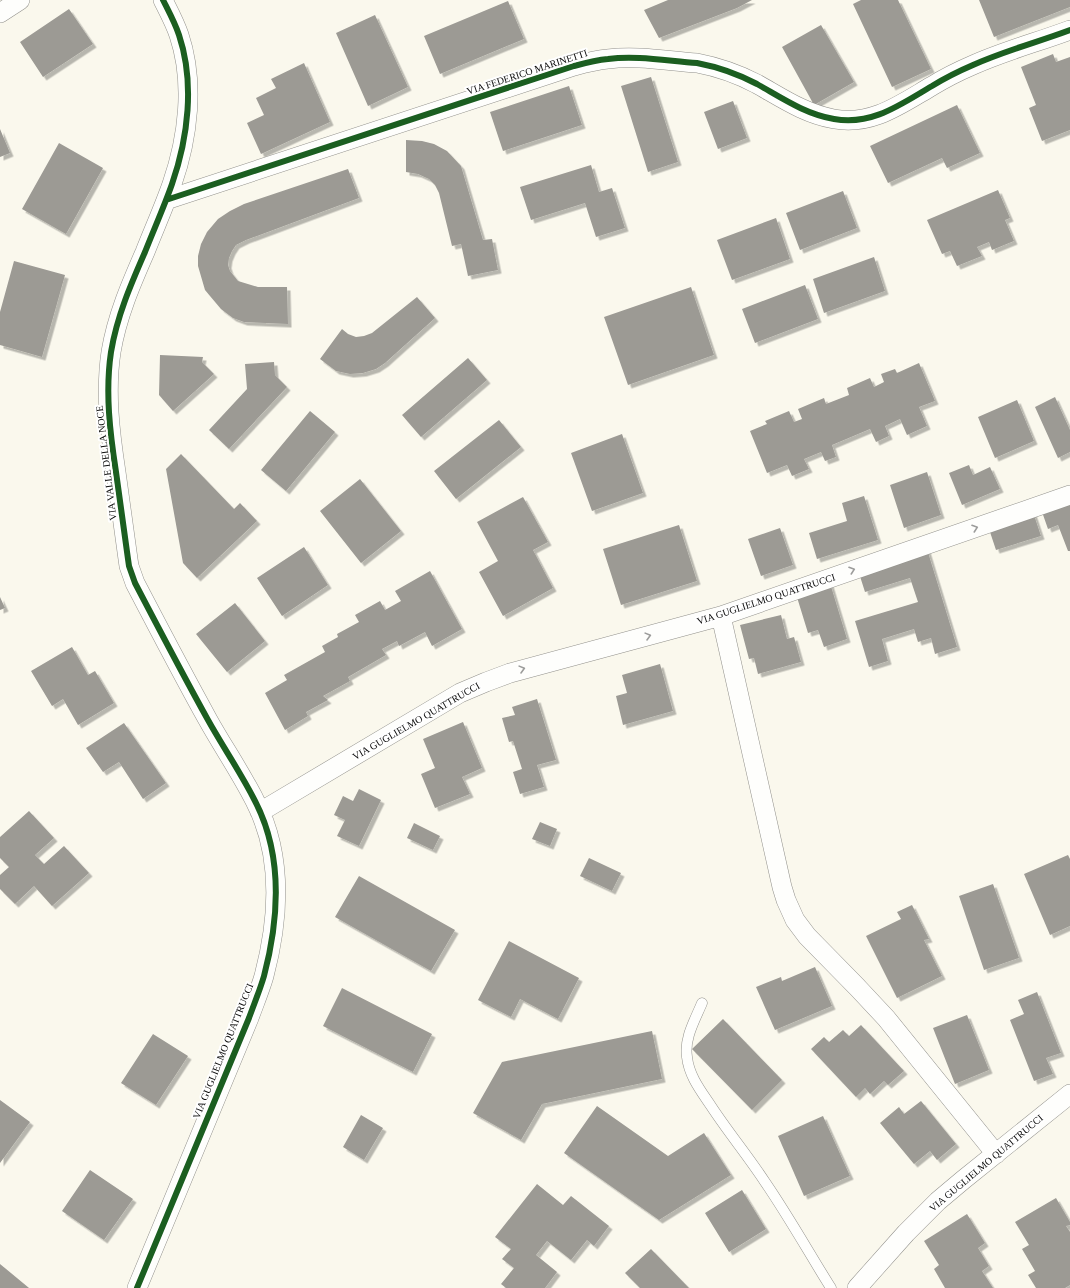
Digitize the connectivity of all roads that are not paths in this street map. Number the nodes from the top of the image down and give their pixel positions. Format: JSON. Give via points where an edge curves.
{"nodes":[{"id":1,"x":20,"y":0,"type":"edge"},
{"id":2,"x":163,"y":0,"type":"edge"},
{"id":3,"x":0,"y":13,"type":"edge"},
{"id":4,"x":1070,"y":30,"type":"edge"},
{"id":5,"x":166,"y":200,"type":"junction"},
{"id":6,"x":1070,"y":495,"type":"edge"},
{"id":7,"x":721,"y":616,"type":"junction"},
{"id":8,"x":260,"y":812,"type":"junction"},
{"id":9,"x":702,"y":1003,"type":"dead end"},
{"id":10,"x":1070,"y":1094,"type":"edge"},
{"id":11,"x":996,"y":1154,"type":"junction"},
{"id":12,"x":161,"y":1230,"type":"junction"},
{"id":13,"x":137,"y":1288,"type":"edge"},
{"id":14,"x":152,"y":1288,"type":"edge"},
{"id":15,"x":831,"y":1288,"type":"edge"},
{"id":16,"x":857,"y":1288,"type":"edge"}],
"edges":[{"from":1,"to":3,"type":"street"},
{"from":2,"to":5,"type":"street","name":"VIA VALLE DELLA NOCE","via":[[180,36],[188,80],[182,146]]},
{"from":4,"to":5,"type":"street","name":"VIA FEDERICO MARINETTI","via":[[973,65],[881,115],[854,120],[834,119],[798,108],[738,76],[706,65],[634,58],[597,60]]},
{"from":5,"to":8,"type":"street","name":"VIA VALLE DELLA NOCE","via":[[123,304],[109,365],[110,435],[128,559],[139,590]]},
{"from":7,"to":6,"type":"street","name":"VIA GUGLIELMO QUATTRUCCI","one_way":true},
{"from":8,"to":7,"type":"street","name":"VIA GUGLIELMO QUATTRUCCI","one_way":true,"via":[[460,694],[486,682],[510,673]]},
{"from":7,"to":11,"type":"street","via":[[782,887],[795,920],[812,942],[886,1018]]},
{"from":8,"to":12,"type":"street","name":"VIA GUGLIELMO QUATTRUCCI","via":[[275,875],[275,919],[268,956],[249,1018]]},
{"from":9,"to":15,"type":"lane","via":[[688,1034],[686,1056],[690,1071],[769,1188]]},
{"from":10,"to":11,"type":"street","name":"VIA GUGLIELMO QUATTRUCCI"},
{"from":11,"to":16,"type":"street","name":"VIA GUGLIELMO QUATTRUCCI","via":[[948,1192],[923,1216]]},
{"from":12,"to":13,"type":"street","name":"VIA GUGLIELMO QUATTRUCCI"},
{"from":12,"to":14,"type":"street","name":"VIA GUGLIELMO QUATTRUCCI"}]}
